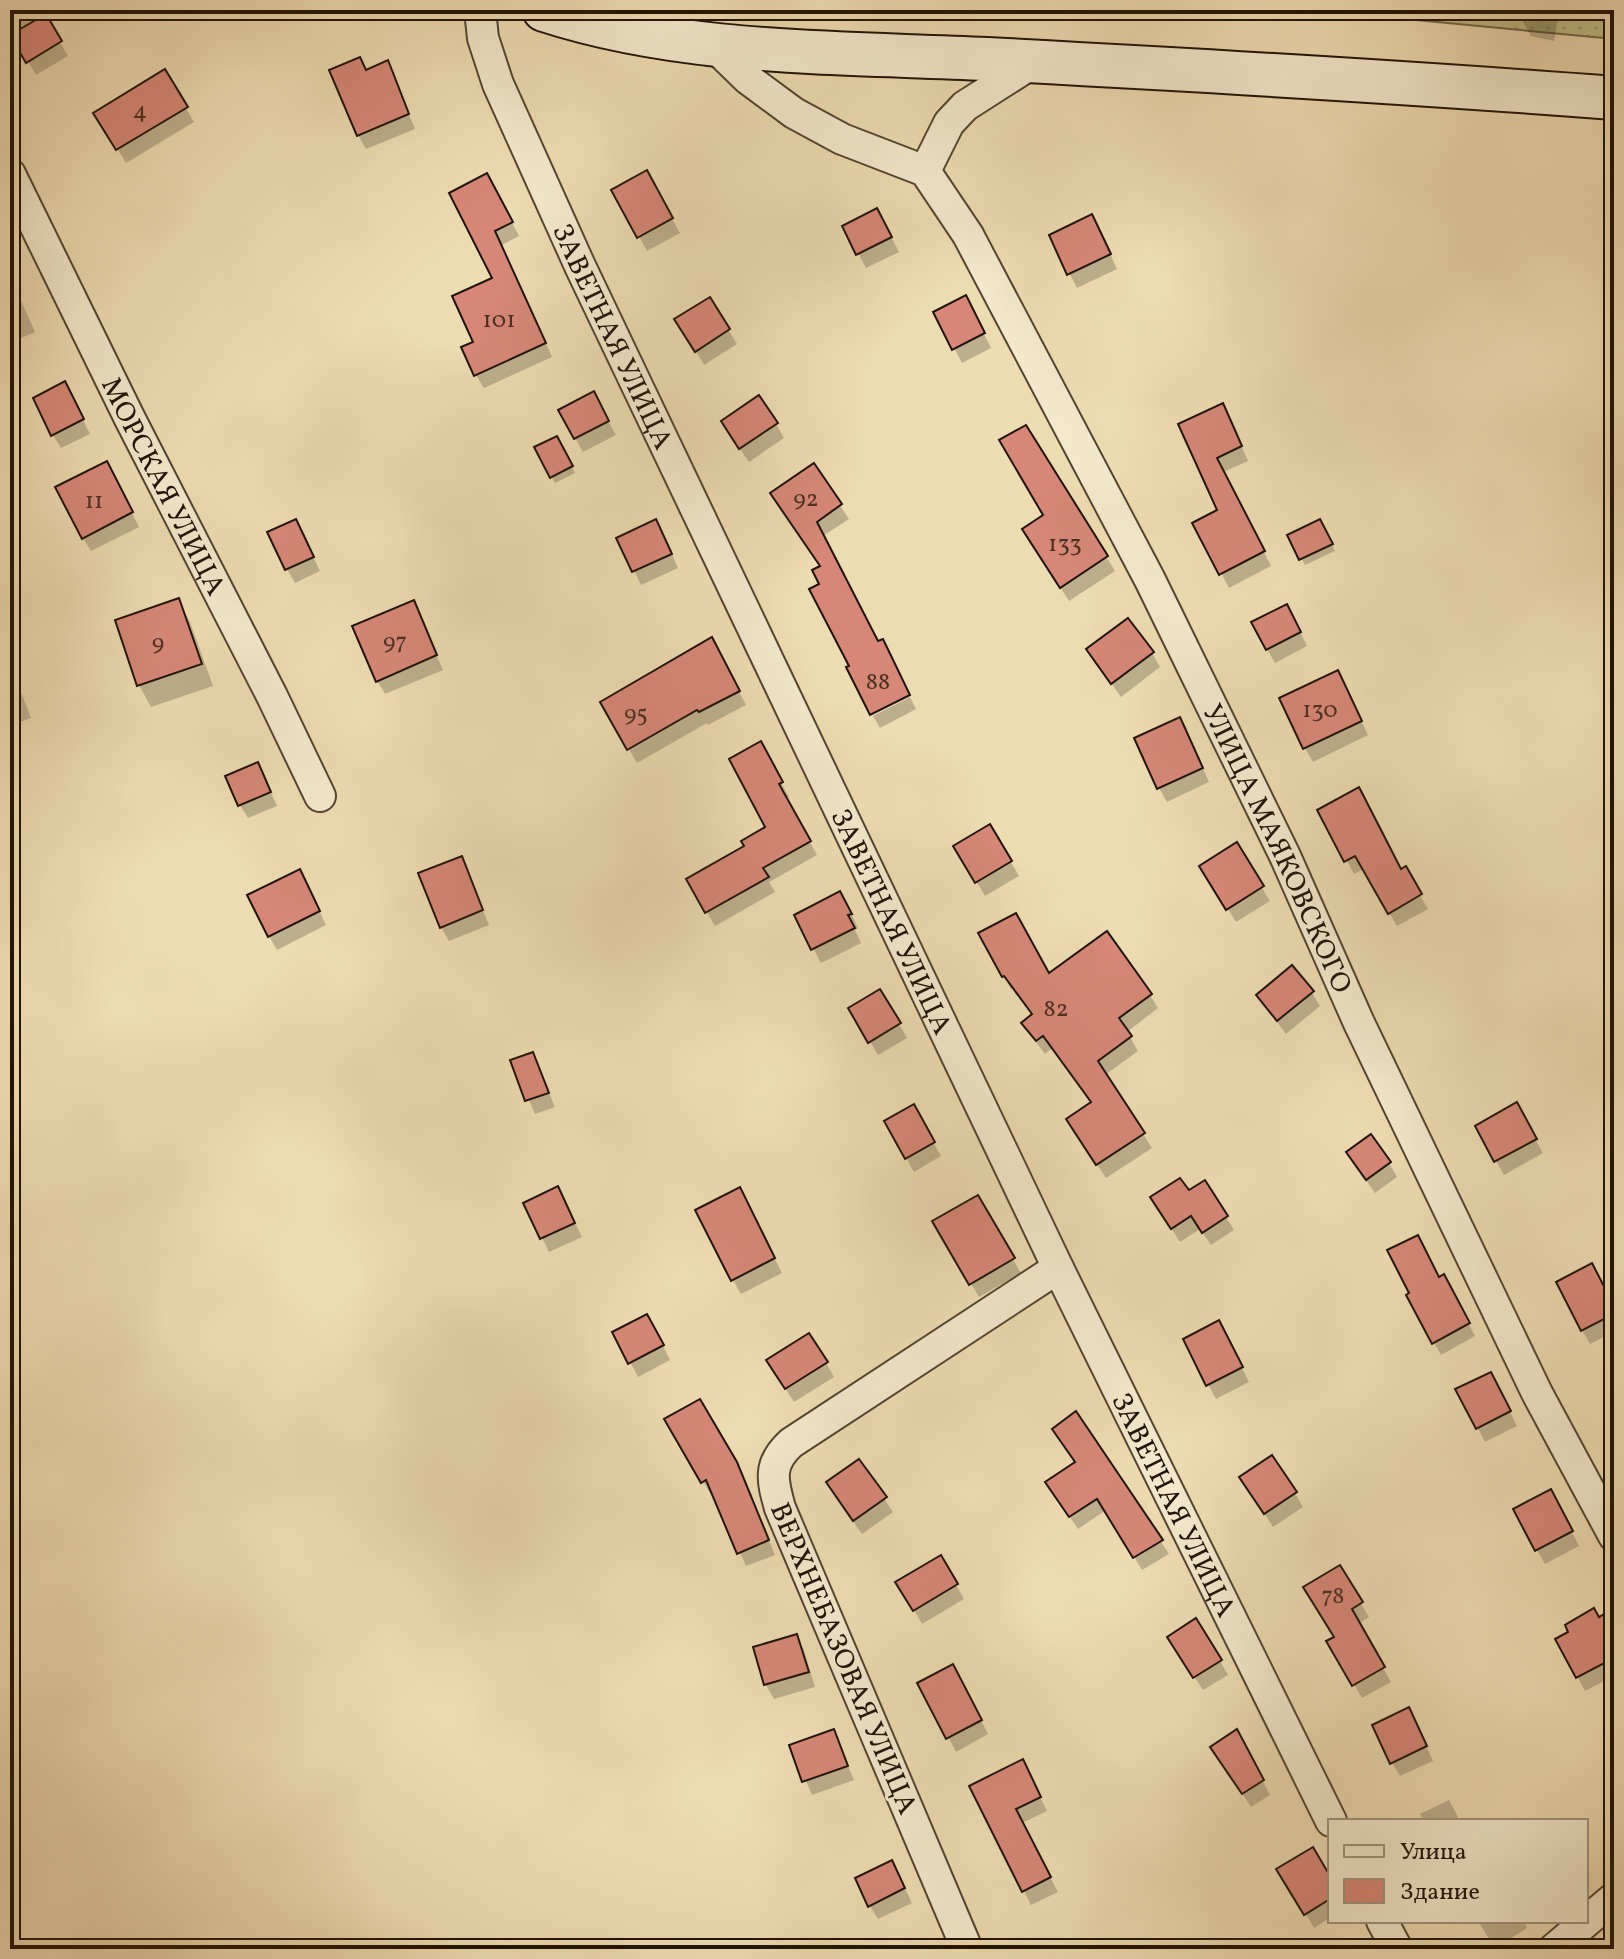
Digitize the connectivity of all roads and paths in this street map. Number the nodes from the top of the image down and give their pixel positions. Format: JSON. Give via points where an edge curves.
{"nodes":[{"id":1,"x":480,"y":10,"type":"edge"},
{"id":2,"x":544,"y":10,"type":"edge"},
{"id":3,"x":713,"y":45,"type":"junction"},
{"id":4,"x":1034,"y":62,"type":"junction"},
{"id":5,"x":1614,"y":98,"type":"edge"},
{"id":6,"x":925,"y":171,"type":"junction"},
{"id":7,"x":10,"y":174,"type":"edge"},
{"id":8,"x":320,"y":796,"type":"dead end"},
{"id":9,"x":1058,"y":1268,"type":"junction"},
{"id":10,"x":1614,"y":1536,"type":"edge"},
{"id":11,"x":1330,"y":1819,"type":"edge"},
{"id":12,"x":1614,"y":1898,"type":"edge"},
{"id":13,"x":1588,"y":1920,"type":"edge"},
{"id":14,"x":1383,"y":1923,"type":"edge"},
{"id":15,"x":1585,"y":1923,"type":"edge"},
{"id":16,"x":967,"y":1949,"type":"edge"},
{"id":17,"x":1397,"y":1949,"type":"edge"},
{"id":18,"x":1554,"y":1949,"type":"edge"}],
"edges":[{"from":1,"to":9,"type":"street","name":"ЗАВЕТНАЯ УЛИЦА","via":[[498,84],[580,266]]},
{"from":2,"to":3,"type":"street","via":[[581,22]]},
{"from":3,"to":4,"type":"street"},
{"from":3,"to":6,"type":"street","via":[[794,113],[842,139]]},
{"from":4,"to":5,"type":"street"},
{"from":4,"to":6,"type":"street","via":[[965,106],[949,123]]},
{"from":6,"to":10,"type":"street","name":"УЛИЦА МАЯКОВСКОГО","via":[[968,235],[1150,580],[1537,1393]]},
{"from":7,"to":8,"type":"street","name":"МОРСКАЯ УЛИЦА"},
{"from":9,"to":11,"type":"street","name":"ЗАВЕТНАЯ УЛИЦА"},
{"from":9,"to":16,"type":"street","name":"ВЕРХНЕБАЗОВАЯ УЛИЦА","via":[[791,1443],[778,1454],[775,1466],[780,1508]]},
{"from":12,"to":13,"type":"street"},
{"from":14,"to":17,"type":"street"},
{"from":15,"to":18,"type":"street"}]}
